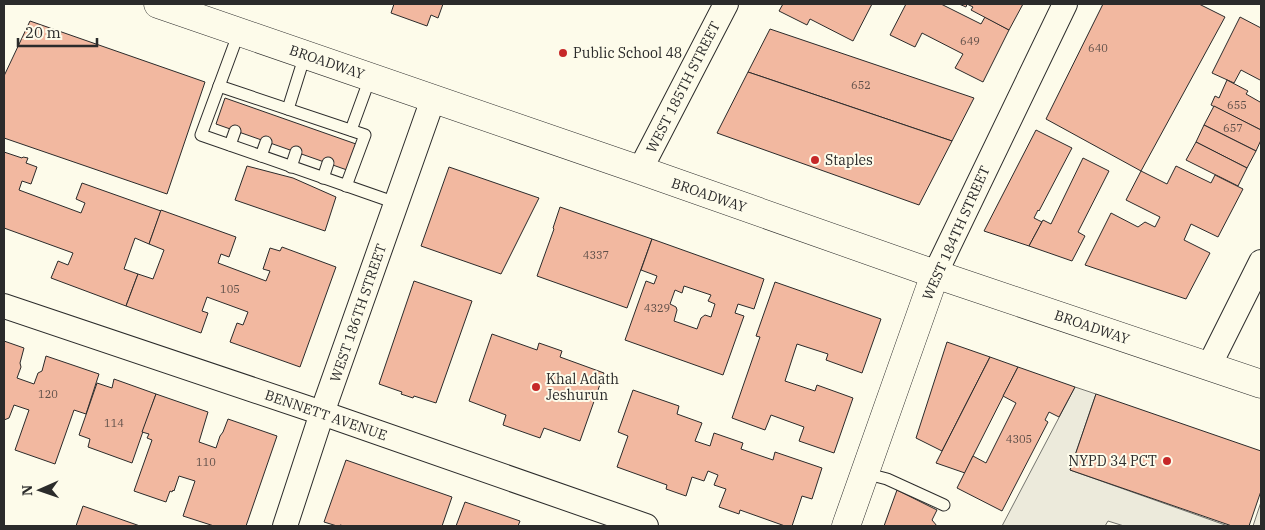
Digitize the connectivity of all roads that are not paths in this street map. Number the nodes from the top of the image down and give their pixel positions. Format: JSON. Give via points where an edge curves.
{"nodes":[{"id":1,"x":158,"y":4,"type":"edge"},
{"id":2,"x":726,"y":4,"type":"edge"},
{"id":3,"x":1065,"y":4,"type":"edge"},
{"id":4,"x":239,"y":32,"type":"junction"},
{"id":5,"x":306,"y":55,"type":"junction"},
{"id":6,"x":370,"y":78,"type":"junction"},
{"id":7,"x":219,"y":86,"type":"junction"},
{"id":8,"x":432,"y":99,"type":"junction"},
{"id":9,"x":280,"y":110,"type":"junction"},
{"id":10,"x":235,"y":131,"type":"dead end"},
{"id":11,"x":343,"y":131,"type":"junction"},
{"id":12,"x":266,"y":142,"type":"dead end"},
{"id":13,"x":230,"y":145,"type":"junction"},
{"id":14,"x":296,"y":152,"type":"dead end"},
{"id":15,"x":261,"y":156,"type":"junction"},
{"id":16,"x":328,"y":163,"type":"dead end"},
{"id":17,"x":291,"y":167,"type":"junction"},
{"id":18,"x":640,"y":170,"type":"junction"},
{"id":19,"x":323,"y":178,"type":"junction"},
{"id":20,"x":346,"y":186,"type":"junction"},
{"id":21,"x":396,"y":203,"type":"junction"},
{"id":22,"x":1261,"y":262,"type":"edge"},
{"id":23,"x":935,"y":274,"type":"junction"},
{"id":24,"x":4,"y":306,"type":"edge"},
{"id":25,"x":1209,"y":366,"type":"junction"},
{"id":26,"x":1261,"y":384,"type":"edge"},
{"id":27,"x":322,"y":413,"type":"junction"},
{"id":28,"x":864,"y":473,"type":"junction"},
{"id":29,"x":944,"y":505,"type":"dead end"},
{"id":30,"x":285,"y":526,"type":"edge"},
{"id":31,"x":646,"y":526,"type":"edge"},
{"id":32,"x":846,"y":526,"type":"edge"}],
"edges":[{"from":1,"to":4,"type":"main road","name":"BROADWAY"},
{"from":2,"to":18,"type":"street","name":"WEST 185TH STREET"},
{"from":3,"to":23,"type":"street","name":"WEST 184TH STREET"},
{"from":4,"to":5,"type":"main road","name":"BROADWAY"},
{"from":4,"to":7,"type":"lane"},
{"from":5,"to":6,"type":"main road","name":"BROADWAY"},
{"from":5,"to":9,"type":"lane"},
{"from":6,"to":8,"type":"main road","name":"BROADWAY"},
{"from":6,"to":11,"type":"lane"},
{"from":7,"to":9,"type":"lane","via":[[246,100]]},
{"from":7,"to":13,"type":"lane","via":[[201,135]]},
{"from":8,"to":18,"type":"main road","name":"BROADWAY"},
{"from":8,"to":21,"type":"street","name":"WEST 186TH STREET"},
{"from":9,"to":11,"type":"lane"},
{"from":10,"to":13,"type":"lane"},
{"from":11,"to":20,"type":"lane","via":[[365,135]]},
{"from":12,"to":15,"type":"lane"},
{"from":13,"to":15,"type":"lane"},
{"from":14,"to":17,"type":"lane"},
{"from":15,"to":17,"type":"lane"},
{"from":16,"to":19,"type":"lane"},
{"from":17,"to":19,"type":"lane"},
{"from":18,"to":23,"type":"main road","name":"BROADWAY"},
{"from":19,"to":20,"type":"lane"},
{"from":20,"to":21,"type":"lane"},
{"from":21,"to":27,"type":"street","name":"WEST 186TH STREET"},
{"from":22,"to":25,"type":"street"},
{"from":23,"to":25,"type":"main road","name":"BROADWAY"},
{"from":23,"to":28,"type":"main road","name":"WEST 184TH STREET"},
{"from":24,"to":27,"type":"street","name":"BENNETT AVENUE"},
{"from":25,"to":26,"type":"main road","name":"BROADWAY"},
{"from":27,"to":30,"type":"street","name":"WEST 186TH STREET"},
{"from":27,"to":31,"type":"street","name":"BENNETT AVENUE"},
{"from":28,"to":29,"type":"lane","via":[[887,479]]},
{"from":28,"to":32,"type":"main road","name":"WEST 184TH STREET"}]}
